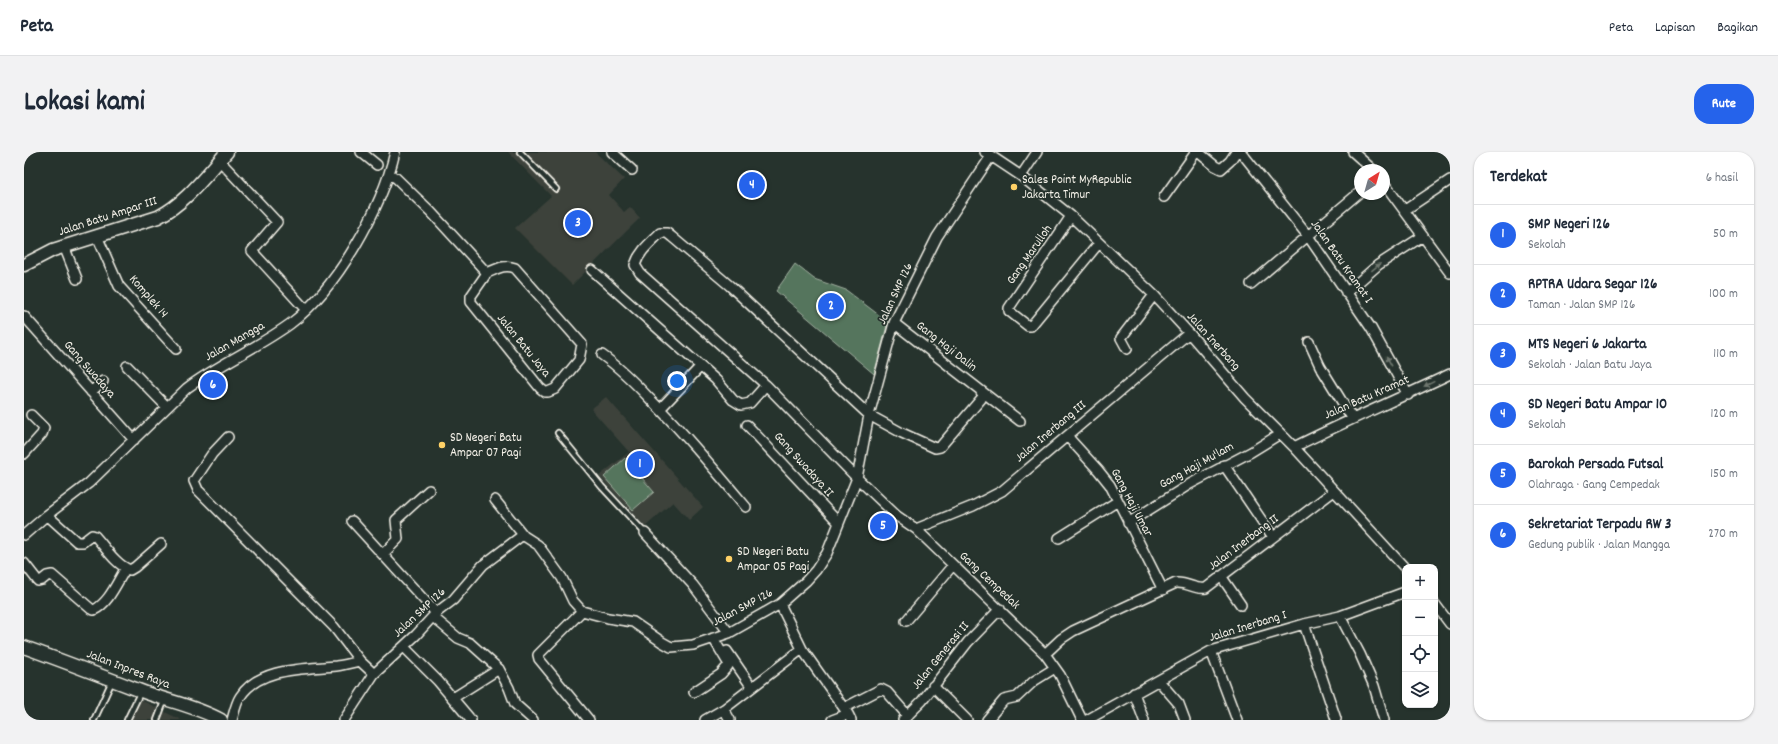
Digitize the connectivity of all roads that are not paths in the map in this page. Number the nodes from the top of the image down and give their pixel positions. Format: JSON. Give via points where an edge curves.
{"nodes":[{"id":1,"x":361,"y":152,"type":"edge"},
{"id":2,"x":395,"y":152,"type":"edge"},
{"id":3,"x":520,"y":152,"type":"edge"},
{"id":4,"x":612,"y":152,"type":"edge"},
{"id":5,"x":1037,"y":152,"type":"edge"},
{"id":6,"x":1197,"y":152,"type":"edge"},
{"id":7,"x":1236,"y":152,"type":"edge"},
{"id":8,"x":1241,"y":152,"type":"edge"},
{"id":9,"x":1354,"y":152,"type":"edge"},
{"id":10,"x":988,"y":154,"type":"edge"},
{"id":11,"x":223,"y":156,"type":"edge"},
{"id":12,"x":1367,"y":164,"type":"edge"},
{"id":13,"x":377,"y":165,"type":"dead end"},
{"id":14,"x":632,"y":170,"type":"dead end"},
{"id":15,"x":389,"y":174,"type":"junction"},
{"id":16,"x":1021,"y":176,"type":"junction"},
{"id":17,"x":1450,"y":180,"type":"edge"},
{"id":18,"x":556,"y":189,"type":"dead end"},
{"id":19,"x":1390,"y":191,"type":"edge"},
{"id":20,"x":1164,"y":197,"type":"dead end"},
{"id":21,"x":1354,"y":197,"type":"edge"},
{"id":22,"x":1405,"y":210,"type":"junction"},
{"id":23,"x":1072,"y":216,"type":"junction"},
{"id":24,"x":97,"y":236,"type":"junction"},
{"id":25,"x":1308,"y":236,"type":"junction"},
{"id":26,"x":1423,"y":236,"type":"junction"},
{"id":27,"x":1099,"y":243,"type":"junction"},
{"id":28,"x":64,"y":246,"type":"junction"},
{"id":29,"x":24,"y":265,"type":"edge"},
{"id":30,"x":592,"y":270,"type":"dead end"},
{"id":31,"x":487,"y":273,"type":"junction"},
{"id":32,"x":1450,"y":273,"type":"edge"},
{"id":33,"x":77,"y":279,"type":"dead end"},
{"id":34,"x":1251,"y":284,"type":"dead end"},
{"id":35,"x":1346,"y":293,"type":"junction"},
{"id":36,"x":1154,"y":295,"type":"junction"},
{"id":37,"x":306,"y":310,"type":"junction"},
{"id":38,"x":24,"y":316,"type":"edge"},
{"id":39,"x":894,"y":323,"type":"junction"},
{"id":40,"x":1189,"y":333,"type":"junction"},
{"id":41,"x":1309,"y":342,"type":"dead end"},
{"id":42,"x":176,"y":349,"type":"dead end"},
{"id":43,"x":1127,"y":349,"type":"dead end"},
{"id":44,"x":602,"y":355,"type":"dead end"},
{"id":45,"x":127,"y":366,"type":"dead end"},
{"id":46,"x":700,"y":367,"type":"junction"},
{"id":47,"x":1450,"y":374,"type":"edge"},
{"id":48,"x":103,"y":381,"type":"dead end"},
{"id":49,"x":766,"y":385,"type":"junction"},
{"id":50,"x":91,"y":392,"type":"junction"},
{"id":51,"x":981,"y":392,"type":"junction"},
{"id":52,"x":1408,"y":395,"type":"junction"},
{"id":53,"x":167,"y":407,"type":"junction"},
{"id":54,"x":660,"y":409,"type":"junction"},
{"id":55,"x":31,"y":415,"type":"dead end"},
{"id":56,"x":869,"y":415,"type":"junction"},
{"id":57,"x":1352,"y":418,"type":"junction"},
{"id":58,"x":1020,"y":421,"type":"dead end"},
{"id":59,"x":747,"y":425,"type":"dead end"},
{"id":60,"x":558,"y":434,"type":"dead end"},
{"id":61,"x":1280,"y":434,"type":"junction"},
{"id":62,"x":1067,"y":436,"type":"junction"},
{"id":63,"x":228,"y":437,"type":"dead end"},
{"id":64,"x":134,"y":440,"type":"junction"},
{"id":65,"x":1294,"y":447,"type":"junction"},
{"id":66,"x":24,"y":454,"type":"edge"},
{"id":67,"x":1224,"y":465,"type":"junction"},
{"id":68,"x":857,"y":478,"type":"junction"},
{"id":69,"x":428,"y":490,"type":"dead end"},
{"id":70,"x":1334,"y":491,"type":"junction"},
{"id":71,"x":495,"y":500,"type":"dead end"},
{"id":72,"x":1118,"y":501,"type":"junction"},
{"id":73,"x":746,"y":507,"type":"dead end"},
{"id":74,"x":47,"y":515,"type":"junction"},
{"id":75,"x":352,"y":520,"type":"dead end"},
{"id":76,"x":839,"y":523,"type":"junction"},
{"id":77,"x":1128,"y":523,"type":"junction"},
{"id":78,"x":916,"y":529,"type":"junction"},
{"id":79,"x":645,"y":534,"type":"joint"},
{"id":80,"x":24,"y":536,"type":"edge"},
{"id":81,"x":524,"y":536,"type":"junction"},
{"id":82,"x":1273,"y":537,"type":"junction"},
{"id":83,"x":1059,"y":538,"type":"dead end"},
{"id":84,"x":161,"y":544,"type":"dead end"},
{"id":85,"x":383,"y":554,"type":"junction"},
{"id":86,"x":24,"y":563,"type":"edge"},
{"id":87,"x":953,"y":565,"type":"junction"},
{"id":88,"x":1402,"y":565,"type":"edge"},
{"id":89,"x":126,"y":568,"type":"junction"},
{"id":90,"x":1221,"y":576,"type":"junction"},
{"id":91,"x":1163,"y":590,"type":"junction"},
{"id":92,"x":1402,"y":593,"type":"edge"},
{"id":93,"x":780,"y":604,"type":"junction"},
{"id":94,"x":1241,"y":605,"type":"dead end"},
{"id":95,"x":1438,"y":607,"type":"edge"},
{"id":96,"x":1000,"y":609,"type":"junction"},
{"id":97,"x":582,"y":611,"type":"junction"},
{"id":98,"x":434,"y":615,"type":"junction"},
{"id":99,"x":1340,"y":616,"type":"junction"},
{"id":100,"x":1449,"y":619,"type":"edge"},
{"id":101,"x":906,"y":621,"type":"dead end"},
{"id":102,"x":1304,"y":624,"type":"junction"},
{"id":103,"x":729,"y":633,"type":"junction"},
{"id":104,"x":715,"y":637,"type":"junction"},
{"id":105,"x":404,"y":646,"type":"junction"},
{"id":106,"x":24,"y":647,"type":"edge"},
{"id":107,"x":802,"y":649,"type":"junction"},
{"id":108,"x":1211,"y":651,"type":"junction"},
{"id":109,"x":1045,"y":654,"type":"junction"},
{"id":110,"x":360,"y":662,"type":"junction"},
{"id":111,"x":1055,"y":668,"type":"junction"},
{"id":112,"x":499,"y":670,"type":"junction"},
{"id":113,"x":374,"y":674,"type":"junction"},
{"id":114,"x":113,"y":680,"type":"junction"},
{"id":115,"x":1158,"y":681,"type":"junction"},
{"id":116,"x":749,"y":683,"type":"dead end"},
{"id":117,"x":933,"y":686,"type":"junction"},
{"id":118,"x":141,"y":691,"type":"junction"},
{"id":119,"x":694,"y":692,"type":"dead end"},
{"id":120,"x":1134,"y":693,"type":"junction"},
{"id":121,"x":453,"y":698,"type":"junction"},
{"id":122,"x":165,"y":699,"type":"junction"},
{"id":123,"x":724,"y":709,"type":"junction"},
{"id":124,"x":847,"y":714,"type":"edge"},
{"id":125,"x":905,"y":718,"type":"edge"},
{"id":126,"x":1336,"y":719,"type":"dead end"},
{"id":127,"x":94,"y":720,"type":"edge"},
{"id":128,"x":127,"y":720,"type":"edge"},
{"id":129,"x":157,"y":720,"type":"edge"},
{"id":130,"x":221,"y":720,"type":"edge"},
{"id":131,"x":232,"y":720,"type":"edge"},
{"id":132,"x":344,"y":720,"type":"edge"},
{"id":133,"x":471,"y":720,"type":"edge"},
{"id":134,"x":533,"y":720,"type":"edge"},
{"id":135,"x":589,"y":720,"type":"edge"},
{"id":136,"x":705,"y":720,"type":"edge"},
{"id":137,"x":730,"y":720,"type":"edge"},
{"id":138,"x":832,"y":720,"type":"edge"},
{"id":139,"x":967,"y":720,"type":"edge"},
{"id":140,"x":987,"y":720,"type":"edge"},
{"id":141,"x":1082,"y":720,"type":"edge"},
{"id":142,"x":1087,"y":720,"type":"edge"},
{"id":143,"x":1144,"y":720,"type":"edge"},
{"id":144,"x":1185,"y":720,"type":"edge"},
{"id":145,"x":1237,"y":720,"type":"edge"},
{"id":146,"x":1384,"y":720,"type":"edge"}],
"edges":[{"from":1,"to":13,"type":"street"},
{"from":2,"to":15,"type":"street","name":"Jalan Mangga"},
{"from":3,"to":18,"type":"lane"},
{"from":4,"to":14,"type":"street"},
{"from":5,"to":16,"type":"street"},
{"from":6,"to":7,"type":"street","via":[[1221,169]]},
{"from":6,"to":20,"type":"street"},
{"from":8,"to":25,"type":"street","name":"Jalan Batu Kramat I"},
{"from":9,"to":12,"type":"street"},
{"from":10,"to":16,"type":"street","name":"Jalan Inerbang"},
{"from":10,"to":39,"type":"street","name":"Jalan SMP 126","via":[[937,237]]},
{"from":11,"to":24,"type":"street","name":"Jalan Batu Ampar III","via":[[189,195],[167,212]]},
{"from":11,"to":37,"type":"street","via":[[277,222],[252,251]]},
{"from":15,"to":31,"type":"street","via":[[431,212]]},
{"from":15,"to":37,"type":"street","name":"Jalan Mangga","via":[[369,220],[332,282]]},
{"from":16,"to":23,"type":"street","name":"Jalan Inerbang"},
{"from":17,"to":22,"type":"street"},
{"from":19,"to":22,"type":"street"},
{"from":21,"to":25,"type":"street"},
{"from":22,"to":26,"type":"street"},
{"from":23,"to":27,"type":"street","name":"Jalan Inerbang"},
{"from":23,"to":27,"type":"street","name":"Gang Marulloh","via":[[1009,311],[1031,326]]},
{"from":24,"to":28,"type":"street","name":"Jalan Batu Ampar III"},
{"from":24,"to":42,"type":"street","name":"Komplek 14","via":[[119,286]]},
{"from":25,"to":34,"type":"street"},
{"from":25,"to":35,"type":"street","name":"Jalan Batu Kramat I"},
{"from":26,"to":32,"type":"street"},
{"from":35,"to":26,"type":"street","one_way":true,"via":[[1378,265]]},
{"from":27,"to":36,"type":"street","name":"Jalan Inerbang"},
{"from":28,"to":29,"type":"street","name":"Jalan Batu Ampar III"},
{"from":28,"to":33,"type":"street"},
{"from":30,"to":46,"type":"street"},
{"from":31,"to":31,"type":"street","name":"Jalan Batu Jaya","via":[[470,296],[471,302],[540,388],[548,392],[555,389],[579,360],[582,344],[514,268],[502,266]]},
{"from":52,"to":35,"type":"street","name":"Jalan Batu Kramat I","one_way":true,"via":[[1371,328]]},
{"from":36,"to":40,"type":"street","name":"Jalan Inerbang"},
{"from":36,"to":43,"type":"street","via":[[1121,338]]},
{"from":37,"to":53,"type":"street","name":"Jalan Mangga","via":[[270,338],[204,375]]},
{"from":38,"to":50,"type":"street","name":"Gang Swadaya"},
{"from":39,"to":51,"type":"street","name":"Gang Haji Dalin"},
{"from":39,"to":56,"type":"street","name":"Jalan SMP 126"},
{"from":40,"to":61,"type":"street","name":"Jalan Inerbang"},
{"from":40,"to":62,"type":"street","name":"Jalan Inerbang III"},
{"from":41,"to":57,"type":"street","via":[[1320,366]]},
{"from":44,"to":54,"type":"street","via":[[620,368]]},
{"from":45,"to":53,"type":"street"},
{"from":46,"to":49,"type":"street","via":[[741,406],[750,403]]},
{"from":46,"to":54,"type":"street"},
{"from":47,"to":52,"type":"street","name":"Jalan Batu Kramat","one_way":true},
{"from":48,"to":50,"type":"street"},
{"from":49,"to":56,"type":"street","name":"Gang Cempedak","via":[[640,273],[635,265],[637,258],[660,233],[667,233],[730,286]]},
{"from":49,"to":68,"type":"street","name":"Gang Cempedak"},
{"from":50,"to":64,"type":"street","name":"Gang Swadaya"},
{"from":51,"to":56,"type":"street","name":"Gang Cempedak","via":[[981,399],[940,447],[935,448]]},
{"from":51,"to":58,"type":"street","name":"Gang Haji Dalin"},
{"from":52,"to":57,"type":"street","name":"Jalan Batu Kramat"},
{"from":53,"to":64,"type":"street","name":"Jalan Mangga"},
{"from":54,"to":73,"type":"street"},
{"from":55,"to":66,"type":"street","via":[[44,428],[42,434]]},
{"from":56,"to":68,"type":"street","name":"Jalan SMP 126"},
{"from":57,"to":65,"type":"street","name":"Jalan Batu Kramat"},
{"from":59,"to":76,"type":"street","name":"Gang Swadaya II"},
{"from":60,"to":79,"type":"lane"},
{"from":61,"to":65,"type":"street","name":"Jalan Inerbang"},
{"from":61,"to":67,"type":"street","name":"Gang Haji Mu'lam"},
{"from":62,"to":72,"type":"street","name":"Gang Haji Umar","via":[[1105,478]]},
{"from":62,"to":78,"type":"street","name":"Jalan Inerbang III","via":[[1002,491]]},
{"from":63,"to":110,"type":"street","via":[[194,481],[198,490],[334,627]]},
{"from":64,"to":74,"type":"street","name":"Jalan Mangga","via":[[89,484]]},
{"from":65,"to":70,"type":"street","name":"Jalan Inerbang"},
{"from":67,"to":77,"type":"street","name":"Gang Haji Mu'lam"},
{"from":67,"to":82,"type":"street"},
{"from":68,"to":76,"type":"street","name":"Jalan SMP 126"},
{"from":68,"to":78,"type":"street","name":"Gang Cempedak","via":[[897,516]]},
{"from":69,"to":85,"type":"street","via":[[396,520],[398,539]]},
{"from":70,"to":82,"type":"street","name":"Jalan Inerbang II"},
{"from":70,"to":88,"type":"street","name":"Jalan Inerbang"},
{"from":71,"to":81,"type":"street"},
{"from":72,"to":77,"type":"street","name":"Gang Haji Umar"},
{"from":72,"to":83,"type":"street"},
{"from":74,"to":80,"type":"street","name":"Jalan Mangga"},
{"from":74,"to":89,"type":"street","via":[[77,542],[95,536]]},
{"from":75,"to":85,"type":"street"},
{"from":76,"to":93,"type":"street","name":"Jalan SMP 126","via":[[816,570]]},
{"from":77,"to":91,"type":"street","name":"Gang Haji Umar"},
{"from":78,"to":87,"type":"street","name":"Gang Cempedak"},
{"from":79,"to":103,"type":"street","via":[[693,585]]},
{"from":81,"to":97,"type":"street","via":[[538,545]]},
{"from":81,"to":98,"type":"street","name":"Jalan SMP 126","via":[[517,538],[483,565],[453,600]]},
{"from":82,"to":90,"type":"street","name":"Jalan Inerbang II"},
{"from":84,"to":89,"type":"street","via":[[135,567],[130,570]]},
{"from":85,"to":98,"type":"street"},
{"from":86,"to":89,"type":"street","via":[[38,581],[52,576],[94,610],[109,596]]},
{"from":87,"to":96,"type":"street","name":"Gang Cempedak"},
{"from":87,"to":101,"type":"street"},
{"from":90,"to":91,"type":"street","name":"Jalan Inerbang II","via":[[1206,588],[1199,589],[1182,582]]},
{"from":90,"to":94,"type":"street"},
{"from":91,"to":109,"type":"street","via":[[1073,631]]},
{"from":92,"to":99,"type":"street","name":"Jalan Inerbang I"},
{"from":93,"to":103,"type":"street","name":"Jalan SMP 126"},
{"from":93,"to":107,"type":"street"},
{"from":95,"to":100,"type":"street"},
{"from":96,"to":109,"type":"street","name":"Gang Cempedak"},
{"from":96,"to":117,"type":"street","name":"Jalan Generasi II","via":[[968,642]]},
{"from":97,"to":104,"type":"street","name":"Jalan SMP 126","via":[[633,622],[671,647],[693,645]]},
{"from":97,"to":135,"type":"street","via":[[538,654],[539,659]]},
{"from":98,"to":105,"type":"street","name":"Jalan SMP 126"},
{"from":98,"to":112,"type":"street","via":[[458,638],[470,644]]},
{"from":99,"to":102,"type":"street","name":"Jalan Inerbang I"},
{"from":99,"to":146,"type":"street","via":[[1374,686]]},
{"from":102,"to":108,"type":"street","name":"Jalan Inerbang I"},
{"from":102,"to":126,"type":"street"},
{"from":103,"to":104,"type":"street","name":"Jalan SMP 126"},
{"from":104,"to":116,"type":"street"},
{"from":104,"to":119,"type":"street","via":[[728,666],[721,674]]},
{"from":105,"to":113,"type":"street","name":"Jalan SMP 126"},
{"from":105,"to":121,"type":"street"},
{"from":106,"to":114,"type":"street","name":"Jalan Inpres Raya"},
{"from":107,"to":123,"type":"street"},
{"from":107,"to":124,"type":"street"},
{"from":108,"to":115,"type":"street","name":"Jalan Inerbang I"},
{"from":108,"to":145,"type":"street"},
{"from":109,"to":111,"type":"street","name":"Gang Cempedak"},
{"from":110,"to":113,"type":"street"},
{"from":110,"to":131,"type":"street","via":[[294,669],[266,677],[251,685],[239,698]]},
{"from":111,"to":140,"type":"street","via":[[1034,681],[1017,697],[1004,700]]},
{"from":111,"to":141,"type":"street","name":"Gang Cempedak"},
{"from":112,"to":121,"type":"street"},
{"from":112,"to":134,"type":"street","via":[[515,704]]},
{"from":113,"to":132,"type":"street","name":"Jalan SMP 126"},
{"from":114,"to":118,"type":"street","name":"Jalan Inpres Raya"},
{"from":114,"to":127,"type":"lane"},
{"from":115,"to":120,"type":"street","name":"Jalan Inerbang I"},
{"from":115,"to":144,"type":"street","via":[[1179,704]]},
{"from":117,"to":125,"type":"street","name":"Jalan Generasi II"},
{"from":117,"to":139,"type":"street"},
{"from":118,"to":122,"type":"street","name":"Jalan Inpres Raya"},
{"from":118,"to":128,"type":"lane"},
{"from":120,"to":142,"type":"street","name":"Jalan Inerbang I"},
{"from":120,"to":143,"type":"street"},
{"from":121,"to":133,"type":"street"},
{"from":122,"to":129,"type":"lane"},
{"from":122,"to":130,"type":"street","name":"Jalan Inpres Raya"},
{"from":123,"to":136,"type":"street"},
{"from":123,"to":137,"type":"street"},
{"from":124,"to":125,"type":"street","via":[[881,689],[887,692]]},
{"from":124,"to":138,"type":"street"}]}
